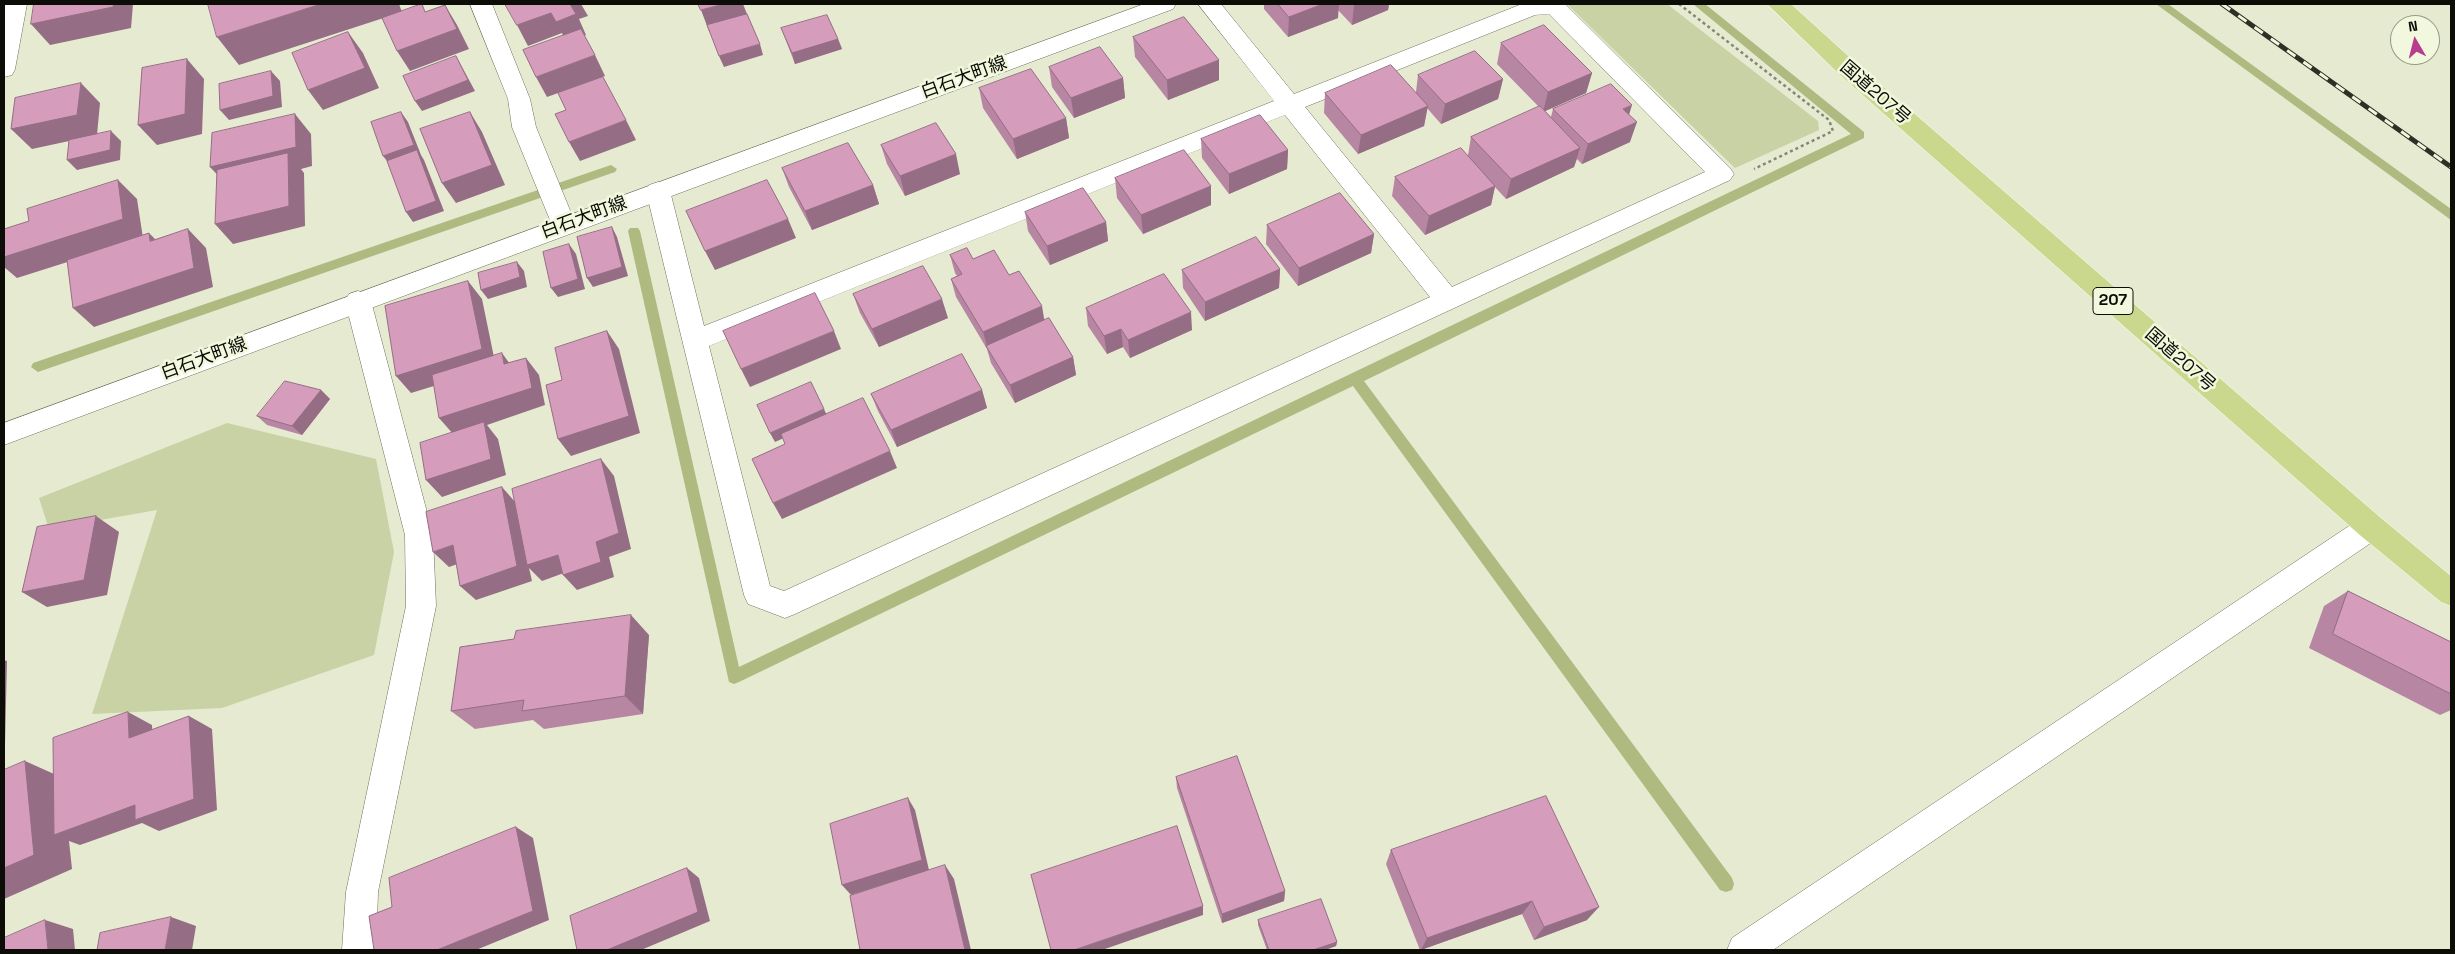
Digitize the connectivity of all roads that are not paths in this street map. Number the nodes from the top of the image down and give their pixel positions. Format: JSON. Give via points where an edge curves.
{"nodes":[{"id":1,"x":481,"y":4,"type":"edge"},
{"id":2,"x":1165,"y":4,"type":"edge"},
{"id":3,"x":1209,"y":4,"type":"edge"},
{"id":4,"x":1778,"y":4,"type":"edge"},
{"id":5,"x":15,"y":12,"type":"edge"},
{"id":6,"x":4,"y":69,"type":"edge"},
{"id":7,"x":1290,"y":104,"type":"junction"},
{"id":8,"x":658,"y":190,"type":"junction"},
{"id":9,"x":564,"y":225,"type":"junction"},
{"id":10,"x":358,"y":301,"type":"junction"},
{"id":11,"x":1448,"y":301,"type":"junction"},
{"id":12,"x":696,"y":340,"type":"junction"},
{"id":13,"x":4,"y":434,"type":"edge"},
{"id":14,"x":2371,"y":527,"type":"junction"},
{"id":15,"x":2451,"y":593,"type":"edge"},
{"id":16,"x":359,"y":950,"type":"edge"},
{"id":17,"x":1744,"y":950,"type":"edge"}],
"edges":[{"from":1,"to":9,"type":"street","via":[[519,99],[524,127]]},
{"from":2,"to":8,"type":"street","name":"白石大町線"},
{"from":3,"to":7,"type":"street"},
{"from":4,"to":14,"type":"highway","name":"国道207号","number":"207","via":[[1855,76]]},
{"from":5,"to":6,"type":"street"},
{"from":7,"to":11,"type":"street"},
{"from":7,"to":11,"type":"street","via":[[1532,8],[1554,6],[1722,174]]},
{"from":7,"to":12,"type":"street"},
{"from":8,"to":9,"type":"street","name":"白石大町線"},
{"from":8,"to":12,"type":"street"},
{"from":9,"to":10,"type":"street","name":"白石大町線"},
{"from":10,"to":13,"type":"street","name":"白石大町線"},
{"from":10,"to":16,"type":"street","via":[[419,535],[421,606],[362,892]]},
{"from":11,"to":12,"type":"street","via":[[785,605],[758,595]]},
{"from":14,"to":15,"type":"highway","name":"国道207号","number":"207"},
{"from":14,"to":17,"type":"street"}]}
